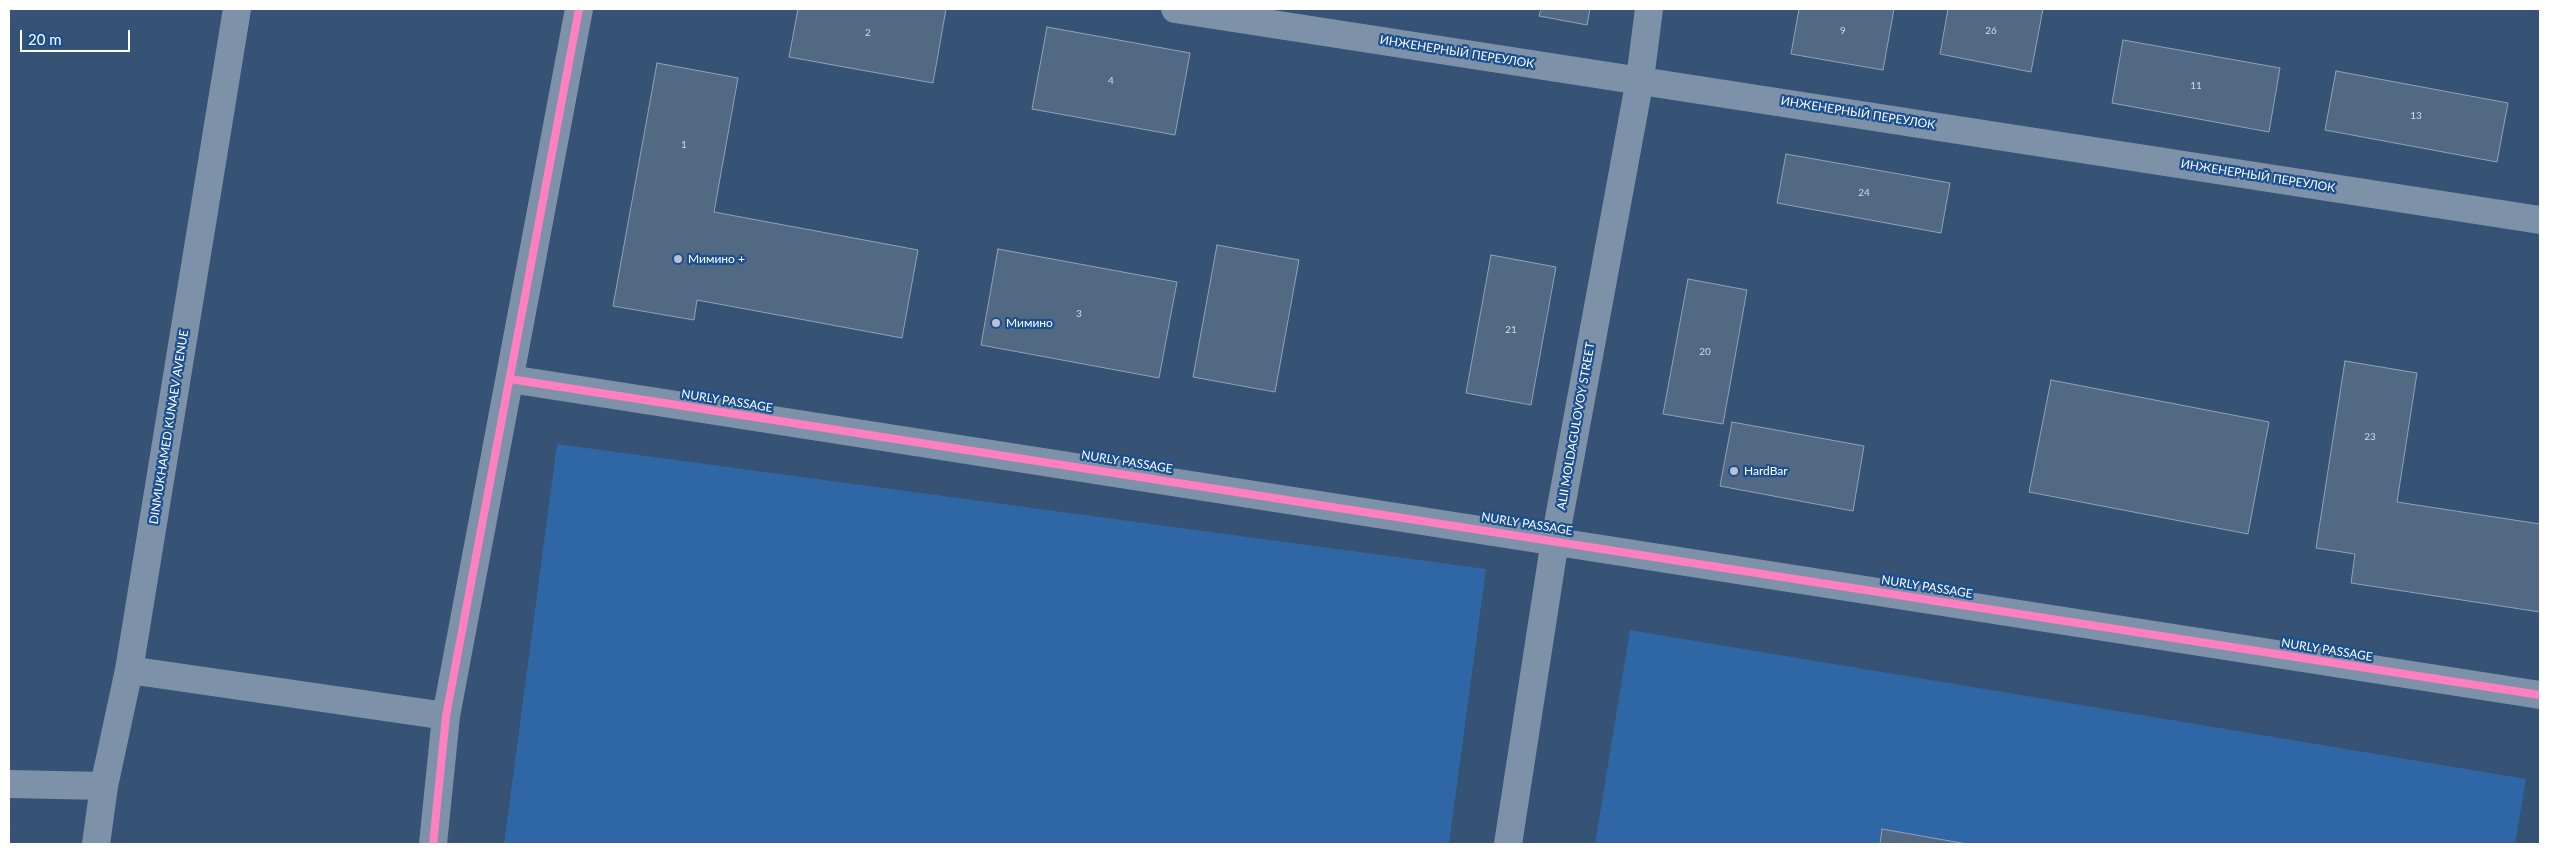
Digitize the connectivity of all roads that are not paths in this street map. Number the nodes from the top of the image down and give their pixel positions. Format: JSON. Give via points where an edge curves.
{"nodes":[{"id":1,"x":237,"y":9,"type":"edge"},
{"id":2,"x":579,"y":9,"type":"edge"},
{"id":3,"x":1175,"y":9,"type":"edge"},
{"id":4,"x":1650,"y":9,"type":"edge"},
{"id":5,"x":1640,"y":79,"type":"junction"},
{"id":6,"x":2540,"y":220,"type":"edge"},
{"id":7,"x":510,"y":379,"type":"junction"},
{"id":8,"x":1555,"y":540,"type":"junction"},
{"id":9,"x":129,"y":670,"type":"junction"},
{"id":10,"x":2540,"y":695,"type":"edge"},
{"id":11,"x":446,"y":716,"type":"junction"},
{"id":12,"x":9,"y":784,"type":"edge"},
{"id":13,"x":104,"y":786,"type":"junction"},
{"id":14,"x":96,"y":844,"type":"edge"},
{"id":15,"x":433,"y":844,"type":"edge"},
{"id":16,"x":1508,"y":844,"type":"edge"}],
"edges":[{"from":1,"to":9,"type":"street","name":"DINMUKHAMED KUNAEV AVENUE"},
{"from":2,"to":7,"type":"street"},
{"from":3,"to":5,"type":"street","name":"ИНЖЕНЕРНЫЙ ПЕРЕУЛОК"},
{"from":4,"to":5,"type":"street","name":"ALII MOLDAGULOVOY STREET"},
{"from":5,"to":6,"type":"street","name":"ИНЖЕНЕРНЫЙ ПЕРЕУЛОК"},
{"from":5,"to":8,"type":"street","name":"ALII MOLDAGULOVOY STREET"},
{"from":7,"to":8,"type":"street","name":"NURLY PASSAGE"},
{"from":7,"to":11,"type":"street"},
{"from":8,"to":10,"type":"street","name":"NURLY PASSAGE"},
{"from":8,"to":16,"type":"street","name":"ALII MOLDAGULOVOY STREET"},
{"from":9,"to":11,"type":"street"},
{"from":9,"to":13,"type":"street","name":"DINMUKHAMED KUNAEV AVENUE"},
{"from":11,"to":15,"type":"street"},
{"from":12,"to":13,"type":"street"},
{"from":13,"to":14,"type":"street","name":"DINMUKHAMED KUNAEV AVENUE"}]}
